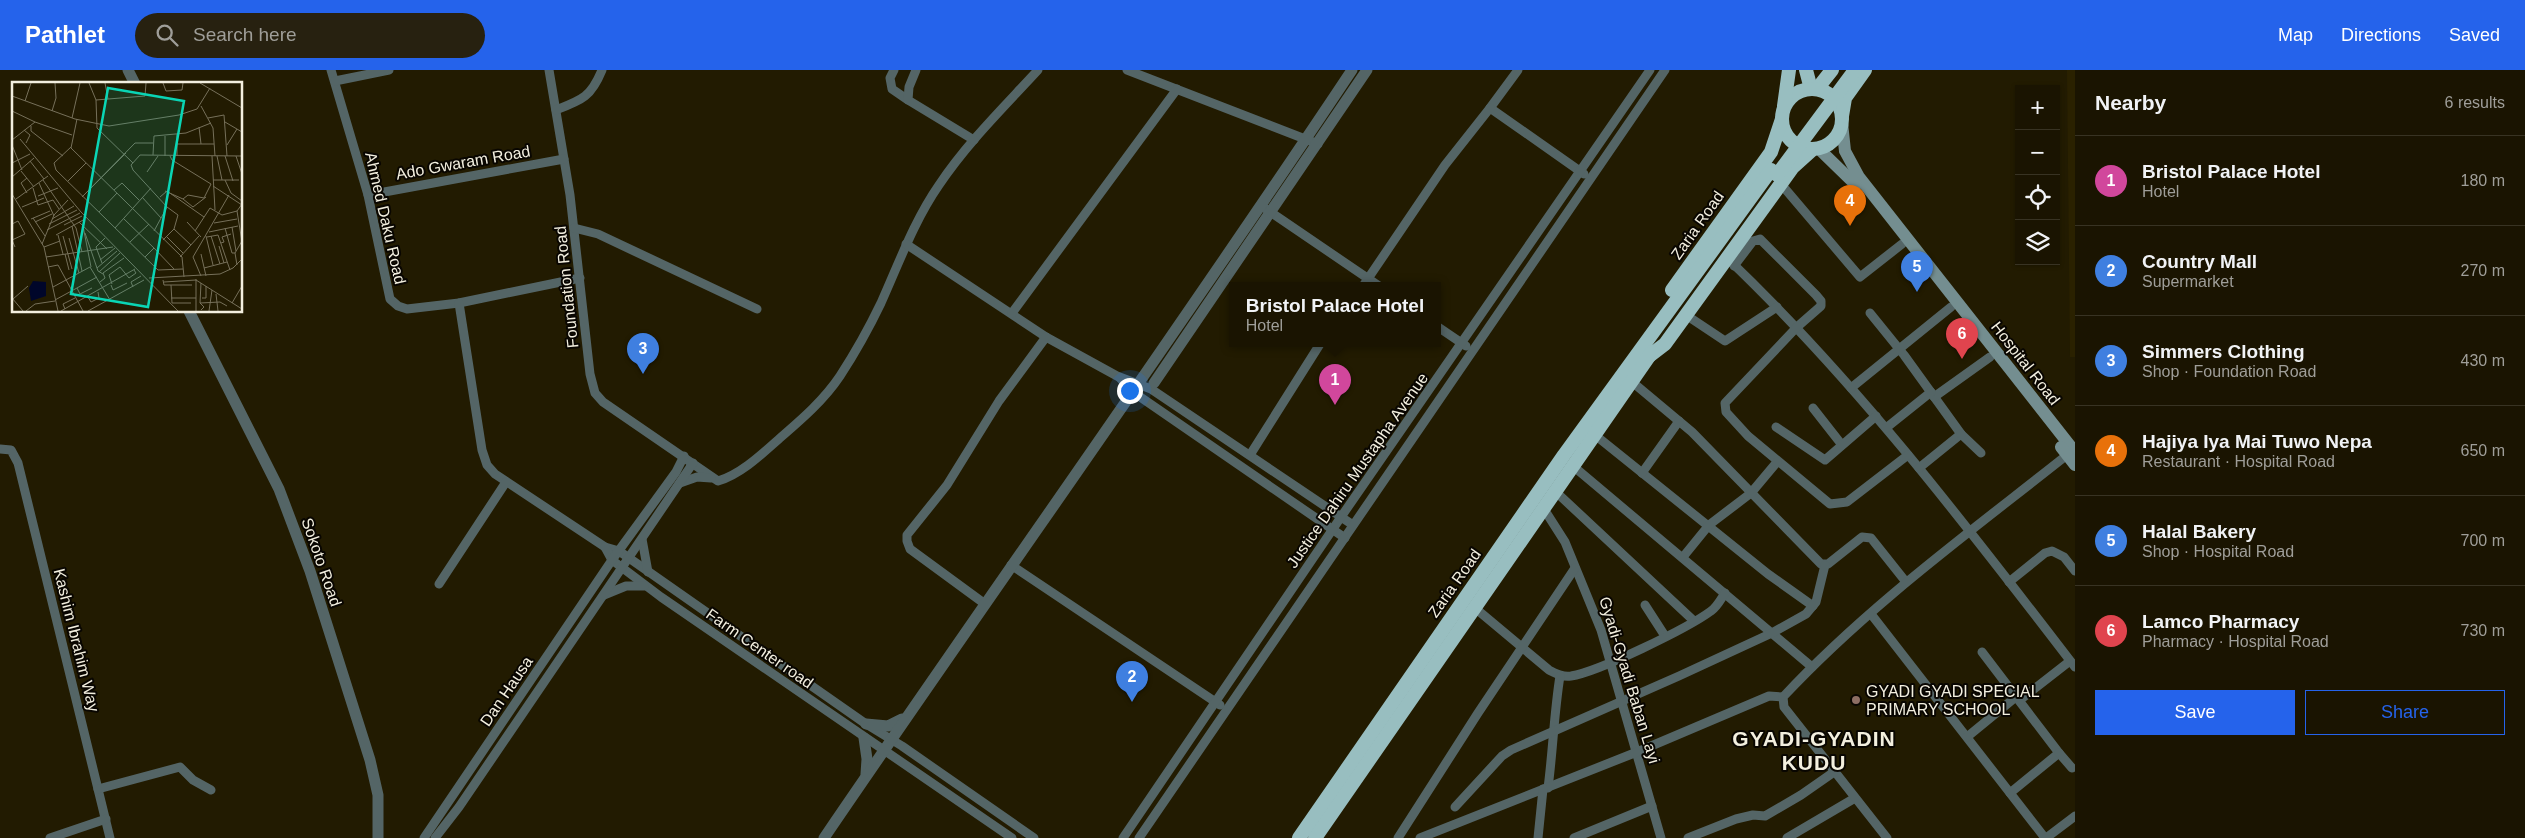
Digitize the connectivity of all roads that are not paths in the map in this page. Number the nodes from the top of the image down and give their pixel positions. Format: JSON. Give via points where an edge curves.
{"nodes":[{"id":1,"x":128,"y":70,"type":"edge"},
{"id":2,"x":331,"y":70,"type":"edge"},
{"id":3,"x":389,"y":70,"type":"edge"},
{"id":4,"x":549,"y":70,"type":"edge"},
{"id":5,"x":602,"y":70,"type":"edge"},
{"id":6,"x":894,"y":70,"type":"edge"},
{"id":7,"x":916,"y":70,"type":"edge"},
{"id":8,"x":1038,"y":70,"type":"edge"},
{"id":9,"x":1127,"y":70,"type":"edge"},
{"id":10,"x":1352,"y":70,"type":"edge"},
{"id":11,"x":1367,"y":70,"type":"edge"},
{"id":12,"x":1518,"y":70,"type":"edge"},
{"id":13,"x":1650,"y":70,"type":"edge"},
{"id":14,"x":1665,"y":70,"type":"edge"},
{"id":15,"x":1789,"y":70,"type":"edge"},
{"id":16,"x":1806,"y":70,"type":"edge"},
{"id":17,"x":1832,"y":70,"type":"edge"},
{"id":18,"x":1843,"y":70,"type":"edge"},
{"id":19,"x":1854,"y":70,"type":"edge"},
{"id":20,"x":1864,"y":70,"type":"edge"},
{"id":21,"x":335,"y":81,"type":"junction"},
{"id":22,"x":134,"y":82,"type":"edge"},
{"id":23,"x":1177,"y":89,"type":"junction"},
{"id":24,"x":1814,"y":89,"type":"junction"},
{"id":25,"x":908,"y":100,"type":"junction"},
{"id":26,"x":1490,"y":108,"type":"junction"},
{"id":27,"x":556,"y":110,"type":"junction"},
{"id":28,"x":1783,"y":113,"type":"junction"},
{"id":29,"x":1842,"y":120,"type":"junction"},
{"id":30,"x":1307,"y":138,"type":"junction"},
{"id":31,"x":974,"y":140,"type":"junction"},
{"id":32,"x":1318,"y":144,"type":"junction"},
{"id":33,"x":1816,"y":149,"type":"junction"},
{"id":34,"x":564,"y":159,"type":"junction"},
{"id":35,"x":1580,"y":171,"type":"junction"},
{"id":36,"x":1776,"y":176,"type":"junction"},
{"id":37,"x":1590,"y":179,"type":"junction"},
{"id":38,"x":1856,"y":179,"type":"junction"},
{"id":39,"x":368,"y":195,"type":"junction"},
{"id":40,"x":1260,"y":204,"type":"junction"},
{"id":41,"x":1271,"y":212,"type":"junction"},
{"id":42,"x":574,"y":228,"type":"junction"},
{"id":43,"x":906,"y":244,"type":"junction"},
{"id":44,"x":1902,"y":244,"type":"junction"},
{"id":45,"x":1731,"y":262,"type":"junction"},
{"id":46,"x":580,"y":278,"type":"junction"},
{"id":47,"x":1364,"y":282,"type":"edge"},
{"id":48,"x":1366,"y":282,"type":"edge"},
{"id":49,"x":459,"y":303,"type":"junction"},
{"id":50,"x":1777,"y":307,"type":"junction"},
{"id":51,"x":1951,"y":307,"type":"junction"},
{"id":52,"x":757,"y":309,"type":"dead end"},
{"id":53,"x":190,"y":312,"type":"edge"},
{"id":54,"x":1012,"y":313,"type":"junction"},
{"id":55,"x":1870,"y":313,"type":"dead end"},
{"id":56,"x":1686,"y":315,"type":"junction"},
{"id":57,"x":1971,"y":325,"type":"junction"},
{"id":58,"x":1797,"y":327,"type":"junction"},
{"id":59,"x":1441,"y":329,"type":"edge"},
{"id":60,"x":1046,"y":337,"type":"junction"},
{"id":61,"x":1462,"y":344,"type":"junction"},
{"id":62,"x":1318,"y":347,"type":"edge"},
{"id":63,"x":1900,"y":349,"type":"junction"},
{"id":64,"x":1472,"y":351,"type":"junction"},
{"id":65,"x":1644,"y":354,"type":"junction"},
{"id":66,"x":1990,"y":357,"type":"junction"},
{"id":67,"x":1631,"y":381,"type":"junction"},
{"id":68,"x":1154,"y":384,"type":"dead end"},
{"id":69,"x":1136,"y":387,"type":"junction"},
{"id":70,"x":1851,"y":388,"type":"junction"},
{"id":71,"x":1932,"y":394,"type":"junction"},
{"id":72,"x":1813,"y":408,"type":"dead end"},
{"id":73,"x":1876,"y":416,"type":"junction"},
{"id":74,"x":1679,"y":421,"type":"junction"},
{"id":75,"x":1776,"y":427,"type":"dead end"},
{"id":76,"x":1886,"y":428,"type":"junction"},
{"id":77,"x":1595,"y":434,"type":"junction"},
{"id":78,"x":1961,"y":434,"type":"junction"},
{"id":79,"x":1842,"y":445,"type":"junction"},
{"id":80,"x":0,"y":448,"type":"edge"},
{"id":81,"x":1981,"y":453,"type":"dead end"},
{"id":82,"x":1250,"y":455,"type":"junction"},
{"id":83,"x":1908,"y":455,"type":"junction"},
{"id":84,"x":684,"y":456,"type":"junction"},
{"id":85,"x":2072,"y":457,"type":"edge"},
{"id":86,"x":1777,"y":462,"type":"junction"},
{"id":87,"x":693,"y":463,"type":"junction"},
{"id":88,"x":1573,"y":466,"type":"junction"},
{"id":89,"x":1919,"y":468,"type":"junction"},
{"id":90,"x":1642,"y":473,"type":"junction"},
{"id":91,"x":711,"y":478,"type":"junction"},
{"id":92,"x":506,"y":482,"type":"junction"},
{"id":93,"x":680,"y":483,"type":"junction"},
{"id":94,"x":1556,"y":492,"type":"junction"},
{"id":95,"x":1751,"y":494,"type":"junction"},
{"id":96,"x":1544,"y":509,"type":"junction"},
{"id":97,"x":1341,"y":517,"type":"junction"},
{"id":98,"x":1353,"y":525,"type":"junction"},
{"id":99,"x":1709,"y":526,"type":"junction"},
{"id":100,"x":1333,"y":529,"type":"junction"},
{"id":101,"x":1970,"y":532,"type":"junction"},
{"id":102,"x":1344,"y":538,"type":"junction"},
{"id":103,"x":642,"y":539,"type":"junction"},
{"id":104,"x":605,"y":547,"type":"junction"},
{"id":105,"x":619,"y":551,"type":"junction"},
{"id":106,"x":1683,"y":557,"type":"junction"},
{"id":107,"x":629,"y":558,"type":"junction"},
{"id":108,"x":612,"y":560,"type":"junction"},
{"id":109,"x":1011,"y":565,"type":"junction"},
{"id":110,"x":1825,"y":565,"type":"junction"},
{"id":111,"x":622,"y":568,"type":"junction"},
{"id":112,"x":1575,"y":568,"type":"junction"},
{"id":113,"x":2075,"y":571,"type":"edge"},
{"id":114,"x":648,"y":572,"type":"junction"},
{"id":115,"x":1906,"y":582,"type":"junction"},
{"id":116,"x":2009,"y":582,"type":"junction"},
{"id":117,"x":439,"y":584,"type":"dead end"},
{"id":118,"x":645,"y":586,"type":"junction"},
{"id":119,"x":1725,"y":593,"type":"junction"},
{"id":120,"x":604,"y":595,"type":"junction"},
{"id":121,"x":985,"y":604,"type":"junction"},
{"id":122,"x":1645,"y":605,"type":"dead end"},
{"id":123,"x":1813,"y":606,"type":"junction"},
{"id":124,"x":1475,"y":608,"type":"junction"},
{"id":125,"x":1871,"y":614,"type":"junction"},
{"id":126,"x":1694,"y":621,"type":"junction"},
{"id":127,"x":1772,"y":633,"type":"junction"},
{"id":128,"x":1665,"y":636,"type":"junction"},
{"id":129,"x":1522,"y":646,"type":"junction"},
{"id":130,"x":1982,"y":652,"type":"dead end"},
{"id":131,"x":1610,"y":662,"type":"junction"},
{"id":132,"x":2073,"y":664,"type":"edge"},
{"id":133,"x":1812,"y":667,"type":"junction"},
{"id":134,"x":1560,"y":676,"type":"junction"},
{"id":135,"x":1783,"y":697,"type":"junction"},
{"id":136,"x":2018,"y":698,"type":"junction"},
{"id":137,"x":1216,"y":702,"type":"junction"},
{"id":138,"x":1623,"y":702,"type":"junction"},
{"id":139,"x":1226,"y":710,"type":"junction"},
{"id":140,"x":908,"y":715,"type":"junction"},
{"id":141,"x":866,"y":724,"type":"junction"},
{"id":142,"x":1553,"y":731,"type":"junction"},
{"id":143,"x":1967,"y":737,"type":"junction"},
{"id":144,"x":864,"y":738,"type":"junction"},
{"id":145,"x":890,"y":738,"type":"junction"},
{"id":146,"x":882,"y":751,"type":"junction"},
{"id":147,"x":1637,"y":752,"type":"junction"},
{"id":148,"x":2059,"y":753,"type":"junction"},
{"id":149,"x":2072,"y":768,"type":"dead end"},
{"id":150,"x":1834,"y":772,"type":"junction"},
{"id":151,"x":865,"y":777,"type":"junction"},
{"id":152,"x":1546,"y":788,"type":"junction"},
{"id":153,"x":98,"y":790,"type":"junction"},
{"id":154,"x":211,"y":790,"type":"dead end"},
{"id":155,"x":2010,"y":793,"type":"junction"},
{"id":156,"x":1855,"y":798,"type":"junction"},
{"id":157,"x":1652,"y":806,"type":"junction"},
{"id":158,"x":1454,"y":807,"type":"dead end"},
{"id":159,"x":2075,"y":816,"type":"edge"},
{"id":160,"x":106,"y":819,"type":"junction"},
{"id":161,"x":379,"y":836,"type":"edge"},
{"id":162,"x":1319,"y":836,"type":"edge"},
{"id":163,"x":50,"y":838,"type":"edge"},
{"id":164,"x":110,"y":838,"type":"edge"},
{"id":165,"x":424,"y":838,"type":"edge"},
{"id":166,"x":435,"y":838,"type":"edge"},
{"id":167,"x":824,"y":838,"type":"edge"},
{"id":168,"x":1012,"y":838,"type":"edge"},
{"id":169,"x":1034,"y":838,"type":"edge"},
{"id":170,"x":1123,"y":838,"type":"edge"},
{"id":171,"x":1139,"y":838,"type":"edge"},
{"id":172,"x":1299,"y":838,"type":"edge"},
{"id":173,"x":1398,"y":838,"type":"edge"},
{"id":174,"x":1420,"y":838,"type":"edge"},
{"id":175,"x":1538,"y":838,"type":"edge"},
{"id":176,"x":1574,"y":838,"type":"edge"},
{"id":177,"x":1661,"y":838,"type":"edge"},
{"id":178,"x":1688,"y":838,"type":"edge"},
{"id":179,"x":1786,"y":838,"type":"edge"},
{"id":180,"x":1886,"y":838,"type":"edge"},
{"id":181,"x":2046,"y":838,"type":"edge"}],
"edges":[{"from":1,"to":22,"type":"street"},
{"from":2,"to":21,"type":"street","name":"Ahmed Daku Road"},
{"from":3,"to":21,"type":"street"},
{"from":4,"to":27,"type":"street","name":"Foundation Road"},
{"from":5,"to":27,"type":"street","via":[[591,94]]},
{"from":6,"to":25,"type":"street","via":[[890,78],[892,90]]},
{"from":7,"to":25,"type":"street","via":[[910,80]]},
{"from":8,"to":31,"type":"street"},
{"from":9,"to":23,"type":"street"},
{"from":10,"to":30,"type":"street"},
{"from":11,"to":32,"type":"street"},
{"from":12,"to":26,"type":"street"},
{"from":13,"to":35,"type":"street","name":"Justice Dahiru Mustapha Avenue"},
{"from":14,"to":37,"type":"street"},
{"from":15,"to":28,"type":"highway","name":"Zaria Road"},
{"from":16,"to":24,"type":"highway"},
{"from":17,"to":24,"type":"highway"},
{"from":18,"to":36,"type":"highway"},
{"from":19,"to":36,"type":"highway","bridge":true},
{"from":20,"to":29,"type":"highway","via":[[1845,98]]},
{"from":21,"to":39,"type":"street","name":"Ahmed Daku Road"},
{"from":23,"to":30,"type":"street"},
{"from":23,"to":54,"type":"street"},
{"from":24,"to":28,"type":"highway","via":[[1795,94]]},
{"from":24,"to":29,"type":"highway","via":[[1824,92],[1836,102]]},
{"from":25,"to":31,"type":"street"},
{"from":26,"to":35,"type":"street"},
{"from":26,"to":48,"type":"street","via":[[1445,165]]},
{"from":27,"to":34,"type":"street","name":"Foundation Road"},
{"from":28,"to":33,"type":"highway","via":[[1783,129],[1795,144]]},
{"from":28,"to":65,"type":"highway","name":"Zaria Road","via":[[1771,152],[1647,326],[1642,338]]},
{"from":29,"to":33,"type":"highway","via":[[1834,139]]},
{"from":29,"to":38,"type":"main road","via":[[1844,151]]},
{"from":30,"to":32,"type":"street"},
{"from":30,"to":40,"type":"street"},
{"from":31,"to":43,"type":"street","via":[[940,184]]},
{"from":32,"to":41,"type":"street"},
{"from":33,"to":36,"type":"highway","name":"Zaria Road"},
{"from":33,"to":38,"type":"main road"},
{"from":34,"to":39,"type":"street","name":"Ado Gwaram Road"},
{"from":34,"to":42,"type":"street","name":"Foundation Road"},
{"from":35,"to":37,"type":"street"},
{"from":35,"to":61,"type":"street","name":"Justice Dahiru Mustapha Avenue"},
{"from":36,"to":44,"type":"street","via":[[1860,277]]},
{"from":36,"to":45,"type":"highway","name":"Zaria Road"},
{"from":36,"to":65,"type":"highway","name":"Zaria Road"},
{"from":37,"to":64,"type":"street"},
{"from":38,"to":44,"type":"main road","name":"Hospital Road"},
{"from":38,"to":57,"type":"main road","name":"Hospital Road"},
{"from":39,"to":49,"type":"street","name":"Ahmed Daku Road","via":[[390,298],[407,309]]},
{"from":40,"to":41,"type":"street"},
{"from":40,"to":69,"type":"street"},
{"from":41,"to":47,"type":"street"},
{"from":41,"to":68,"type":"street"},
{"from":42,"to":46,"type":"street","name":"Foundation Road"},
{"from":42,"to":52,"type":"street","via":[[598,234]]},
{"from":43,"to":54,"type":"street"},
{"from":43,"to":91,"type":"street","via":[[864,335],[840,377],[820,402],[764,453],[727,478],[718,481]]},
{"from":44,"to":51,"type":"main road","name":"Hospital Road"},
{"from":45,"to":50,"type":"street"},
{"from":45,"to":56,"type":"highway","name":"Zaria Road"},
{"from":45,"to":58,"type":"street","via":[[1753,241],[1760,239],[1821,302],[1821,306]]},
{"from":46,"to":49,"type":"street","name":"Ahmed Daku Road"},
{"from":46,"to":84,"type":"street","name":"Foundation Road","via":[[590,374],[595,393],[603,402]]},
{"from":49,"to":92,"type":"street","via":[[482,450],[487,465]]},
{"from":50,"to":56,"type":"street","via":[[1724,342]]},
{"from":50,"to":58,"type":"street"},
{"from":51,"to":57,"type":"main road","name":"Hospital Road"},
{"from":51,"to":63,"type":"street"},
{"from":53,"to":161,"type":"street","name":"Sokoto Road","via":[[279,489],[310,571],[366,742],[378,795]]},
{"from":54,"to":60,"type":"street"},
{"from":55,"to":63,"type":"street"},
{"from":56,"to":65,"type":"highway","name":"Zaria Road","via":[[1665,344]]},
{"from":57,"to":66,"type":"main road","name":"Hospital Road"},
{"from":57,"to":85,"type":"main road","name":"Hospital Road"},
{"from":58,"to":70,"type":"street"},
{"from":58,"to":86,"type":"street","via":[[1724,407],[1748,436]]},
{"from":59,"to":61,"type":"street"},
{"from":60,"to":69,"type":"street"},
{"from":60,"to":121,"type":"street","via":[[999,401],[906,541],[910,548]]},
{"from":61,"to":64,"type":"street"},
{"from":61,"to":97,"type":"street","name":"Justice Dahiru Mustapha Avenue"},
{"from":62,"to":82,"type":"street"},
{"from":63,"to":70,"type":"street"},
{"from":63,"to":71,"type":"street"},
{"from":64,"to":98,"type":"street"},
{"from":65,"to":67,"type":"highway","name":"Zaria Road"},
{"from":65,"to":172,"type":"highway","name":"Zaria Road","via":[[1564,455]]},
{"from":66,"to":71,"type":"street"},
{"from":66,"to":85,"type":"main road","name":"Hospital Road"},
{"from":67,"to":74,"type":"street"},
{"from":67,"to":77,"type":"highway","name":"Zaria Road"},
{"from":69,"to":82,"type":"street"},
{"from":69,"to":100,"type":"street"},
{"from":69,"to":109,"type":"street"},
{"from":70,"to":73,"type":"street"},
{"from":71,"to":76,"type":"street"},
{"from":71,"to":78,"type":"street"},
{"from":72,"to":79,"type":"street"},
{"from":73,"to":76,"type":"street"},
{"from":73,"to":79,"type":"street"},
{"from":74,"to":90,"type":"street"},
{"from":74,"to":95,"type":"street"},
{"from":75,"to":79,"type":"street","via":[[1821,459],[1825,460]]},
{"from":76,"to":83,"type":"street"},
{"from":77,"to":88,"type":"highway","name":"Zaria Road"},
{"from":77,"to":90,"type":"street"},
{"from":78,"to":81,"type":"street"},
{"from":78,"to":89,"type":"street"},
{"from":80,"to":153,"type":"street","name":"Kashim Ibrahim Way","via":[[11,450],[18,463]]},
{"from":82,"to":97,"type":"street"},
{"from":83,"to":86,"type":"street","via":[[1847,502],[1837,505],[1827,503]]},
{"from":83,"to":89,"type":"street"},
{"from":84,"to":87,"type":"street","name":"Foundation Road"},
{"from":84,"to":105,"type":"street","name":"Dan Hausa"},
{"from":85,"to":101,"type":"street"},
{"from":86,"to":95,"type":"street"},
{"from":87,"to":91,"type":"street","name":"Foundation Road"},
{"from":87,"to":93,"type":"street","name":"Dan Hausa"},
{"from":88,"to":94,"type":"highway","name":"Zaria Road"},
{"from":88,"to":106,"type":"street"},
{"from":89,"to":101,"type":"street"},
{"from":90,"to":99,"type":"street"},
{"from":91,"to":93,"type":"street","via":[[697,477]]},
{"from":92,"to":104,"type":"street"},
{"from":92,"to":117,"type":"street"},
{"from":93,"to":103,"type":"street","name":"Dan Hausa"},
{"from":94,"to":96,"type":"highway","name":"Zaria Road"},
{"from":94,"to":126,"type":"street"},
{"from":95,"to":99,"type":"street"},
{"from":95,"to":110,"type":"street","via":[[1816,560]]},
{"from":96,"to":112,"type":"street","name":"Gyadi-Gyadi Baban Layi","via":[[1565,542]]},
{"from":96,"to":124,"type":"highway","name":"Zaria Road"},
{"from":97,"to":98,"type":"street"},
{"from":97,"to":100,"type":"street","name":"Justice Dahiru Mustapha Avenue"},
{"from":98,"to":102,"type":"street"},
{"from":99,"to":106,"type":"street"},
{"from":99,"to":123,"type":"street"},
{"from":100,"to":102,"type":"street"},
{"from":100,"to":137,"type":"street","name":"Justice Dahiru Mustapha Avenue"},
{"from":101,"to":115,"type":"street"},
{"from":101,"to":116,"type":"street"},
{"from":102,"to":139,"type":"street"},
{"from":103,"to":107,"type":"street","name":"Dan Hausa"},
{"from":103,"to":114,"type":"street"},
{"from":104,"to":105,"type":"street"},
{"from":104,"to":108,"type":"street"},
{"from":105,"to":107,"type":"street"},
{"from":105,"to":108,"type":"street","name":"Dan Hausa"},
{"from":106,"to":119,"type":"street"},
{"from":107,"to":111,"type":"street","name":"Dan Hausa"},
{"from":107,"to":114,"type":"street"},
{"from":108,"to":111,"type":"street","name":"Farm Center road"},
{"from":108,"to":165,"type":"street","name":"Dan Hausa"},
{"from":109,"to":121,"type":"street"},
{"from":109,"to":137,"type":"street"},
{"from":110,"to":115,"type":"street","via":[[1866,536],[1872,538]]},
{"from":110,"to":123,"type":"street"},
{"from":111,"to":118,"type":"street","name":"Farm Center road"},
{"from":111,"to":120,"type":"street","name":"Dan Hausa"},
{"from":112,"to":129,"type":"street"},
{"from":112,"to":131,"type":"street","name":"Gyadi-Gyadi Baban Layi","via":[[1591,602]]},
{"from":113,"to":116,"type":"street","via":[[2064,557],[2052,551]]},
{"from":114,"to":141,"type":"street"},
{"from":115,"to":125,"type":"street"},
{"from":116,"to":132,"type":"street"},
{"from":118,"to":120,"type":"street","via":[[626,586]]},
{"from":118,"to":144,"type":"street","name":"Farm Center road"},
{"from":119,"to":126,"type":"street","via":[[1713,609]]},
{"from":119,"to":127,"type":"street"},
{"from":120,"to":166,"type":"street","name":"Dan Hausa","via":[[460,807]]},
{"from":121,"to":140,"type":"street"},
{"from":122,"to":128,"type":"street"},
{"from":123,"to":127,"type":"street","via":[[1806,614]]},
{"from":124,"to":129,"type":"street"},
{"from":124,"to":162,"type":"highway","name":"Zaria Road"},
{"from":125,"to":133,"type":"street"},
{"from":125,"to":143,"type":"street"},
{"from":126,"to":128,"type":"street"},
{"from":127,"to":133,"type":"street"},
{"from":127,"to":138,"type":"street"},
{"from":128,"to":131,"type":"street"},
{"from":129,"to":134,"type":"street"},
{"from":129,"to":173,"type":"street"},
{"from":130,"to":136,"type":"street"},
{"from":131,"to":134,"type":"street","via":[[1583,673]]},
{"from":131,"to":138,"type":"street","name":"Gyadi-Gyadi Baban Layi"},
{"from":132,"to":136,"type":"street"},
{"from":133,"to":135,"type":"street"},
{"from":134,"to":142,"type":"street"},
{"from":135,"to":147,"type":"street","via":[[1769,696]]},
{"from":135,"to":150,"type":"street","via":[[1784,707]]},
{"from":136,"to":143,"type":"street"},
{"from":136,"to":148,"type":"street"},
{"from":137,"to":139,"type":"street"},
{"from":137,"to":170,"type":"street","name":"Justice Dahiru Mustapha Avenue"},
{"from":138,"to":142,"type":"street"},
{"from":138,"to":147,"type":"street","name":"Gyadi-Gyadi Baban Layi"},
{"from":139,"to":171,"type":"street"},
{"from":140,"to":141,"type":"street","via":[[894,724]]},
{"from":140,"to":145,"type":"street"},
{"from":141,"to":145,"type":"street"},
{"from":142,"to":152,"type":"street"},
{"from":142,"to":158,"type":"street","via":[[1502,756]]},
{"from":143,"to":155,"type":"street"},
{"from":144,"to":146,"type":"street","name":"Farm Center road"},
{"from":144,"to":151,"type":"street"},
{"from":145,"to":146,"type":"street"},
{"from":145,"to":169,"type":"street"},
{"from":146,"to":151,"type":"street"},
{"from":146,"to":168,"type":"street","name":"Farm Center road"},
{"from":147,"to":152,"type":"street"},
{"from":147,"to":157,"type":"street","name":"Gyadi-Gyadi Baban Layi"},
{"from":148,"to":149,"type":"street"},
{"from":148,"to":155,"type":"street"},
{"from":150,"to":156,"type":"street"},
{"from":150,"to":178,"type":"street","via":[[1765,816],[1736,819]]},
{"from":151,"to":167,"type":"street"},
{"from":152,"to":174,"type":"street"},
{"from":152,"to":175,"type":"street"},
{"from":153,"to":154,"type":"street","via":[[180,767],[193,780]]},
{"from":153,"to":160,"type":"street","name":"Kashim Ibrahim Way"},
{"from":155,"to":181,"type":"street"},
{"from":156,"to":179,"type":"street"},
{"from":156,"to":180,"type":"street"},
{"from":157,"to":176,"type":"street"},
{"from":157,"to":177,"type":"street","name":"Gyadi-Gyadi Baban Layi"},
{"from":159,"to":181,"type":"street"},
{"from":160,"to":163,"type":"street"},
{"from":160,"to":164,"type":"street","name":"Kashim Ibrahim Way"}]}
